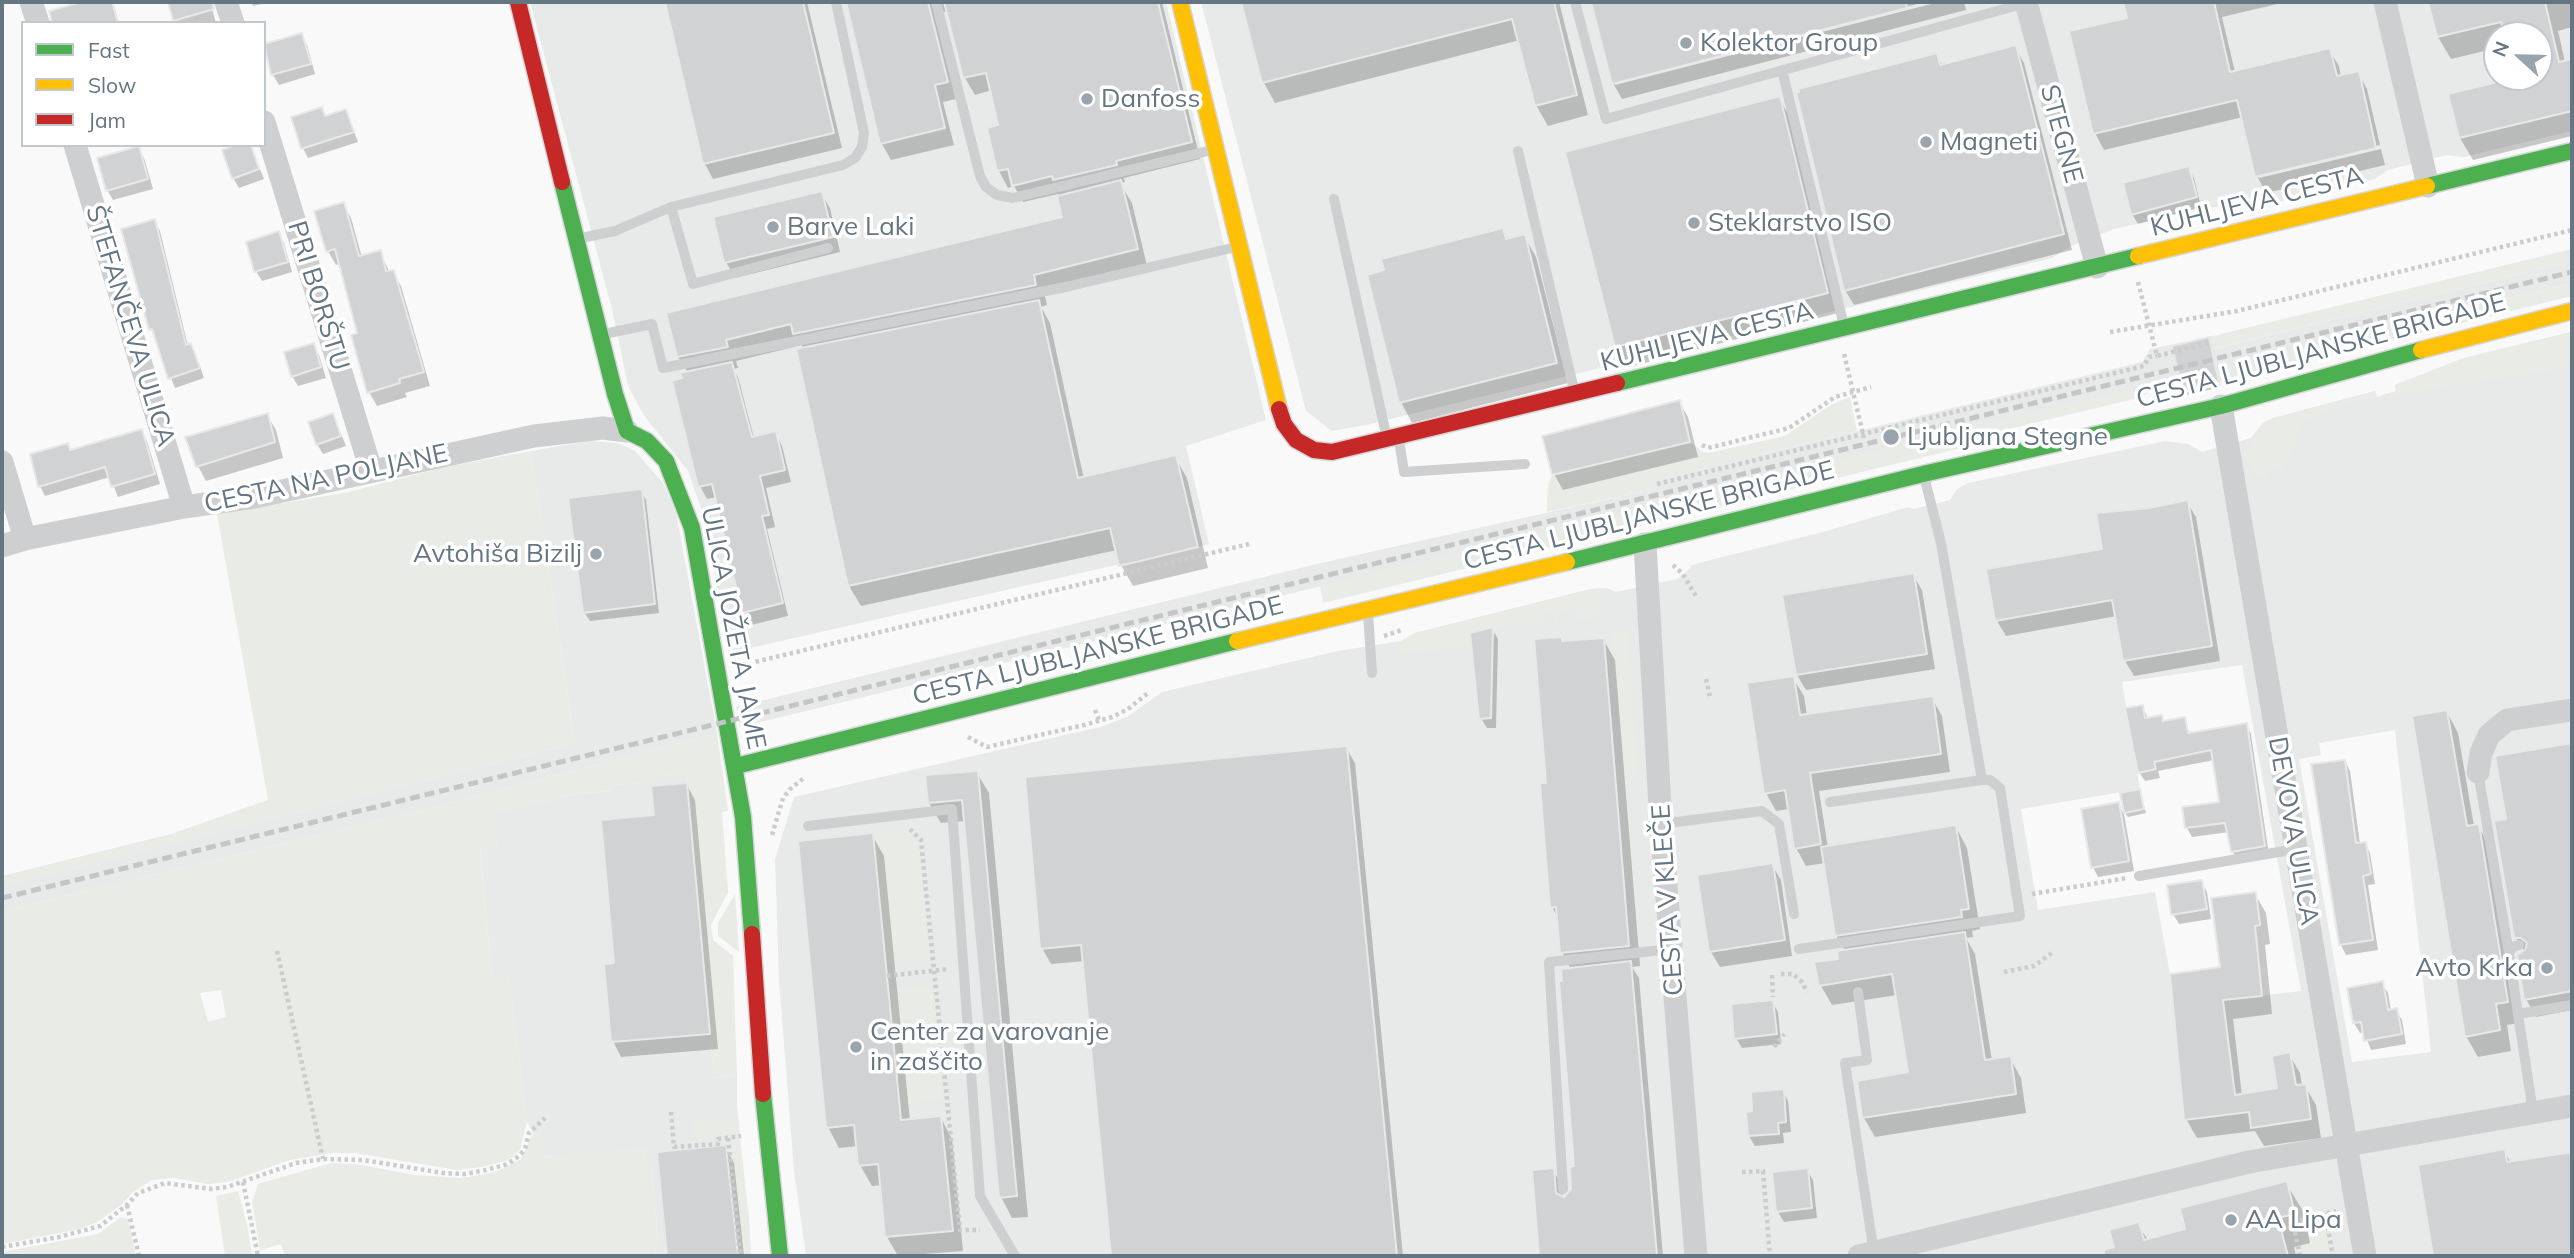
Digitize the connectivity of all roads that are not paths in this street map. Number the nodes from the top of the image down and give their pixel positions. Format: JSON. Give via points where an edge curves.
{"nodes":[{"id":1,"x":31,"y":2,"type":"edge"},
{"id":2,"x":226,"y":2,"type":"edge"},
{"id":3,"x":518,"y":2,"type":"edge"},
{"id":4,"x":836,"y":2,"type":"edge"},
{"id":5,"x":936,"y":2,"type":"edge"},
{"id":6,"x":1180,"y":2,"type":"edge"},
{"id":7,"x":1575,"y":2,"type":"edge"},
{"id":8,"x":2026,"y":2,"type":"edge"},
{"id":9,"x":2385,"y":2,"type":"edge"},
{"id":10,"x":37,"y":21,"type":"edge"},
{"id":11,"x":232,"y":21,"type":"edge"},
{"id":12,"x":1782,"y":70,"type":"junction"},
{"id":13,"x":266,"y":129,"type":"edge"},
{"id":14,"x":76,"y":147,"type":"edge"},
{"id":15,"x":1216,"y":149,"type":"junction"},
{"id":16,"x":1518,"y":151,"type":"dead end"},
{"id":17,"x":2572,"y":151,"type":"edge"},
{"id":18,"x":2428,"y":186,"type":"junction"},
{"id":19,"x":1334,"y":199,"type":"dead end"},
{"id":20,"x":671,"y":207,"type":"junction"},
{"id":21,"x":577,"y":239,"type":"junction"},
{"id":22,"x":1239,"y":247,"type":"junction"},
{"id":23,"x":828,"y":248,"type":"dead end"},
{"id":24,"x":2096,"y":267,"type":"junction"},
{"id":25,"x":2572,"y":311,"type":"edge"},
{"id":26,"x":1842,"y":329,"type":"junction"},
{"id":27,"x":600,"y":335,"type":"junction"},
{"id":28,"x":1575,"y":394,"type":"junction"},
{"id":29,"x":2221,"y":406,"type":"junction"},
{"id":30,"x":627,"y":431,"type":"junction"},
{"id":31,"x":1393,"y":439,"type":"junction"},
{"id":32,"x":2,"y":462,"type":"edge"},
{"id":33,"x":1525,"y":464,"type":"dead end"},
{"id":34,"x":371,"y":470,"type":"junction"},
{"id":35,"x":1923,"y":474,"type":"junction"},
{"id":36,"x":184,"y":507,"type":"junction"},
{"id":37,"x":25,"y":539,"type":"junction"},
{"id":38,"x":1645,"y":544,"type":"junction"},
{"id":39,"x":2,"y":546,"type":"edge"},
{"id":40,"x":1368,"y":609,"type":"junction"},
{"id":41,"x":1372,"y":673,"type":"dead end"},
{"id":42,"x":2572,"y":710,"type":"edge"},
{"id":43,"x":736,"y":766,"type":"junction"},
{"id":44,"x":2478,"y":772,"type":"joint"},
{"id":45,"x":1982,"y":780,"type":"junction"},
{"id":46,"x":1830,"y":802,"type":"dead end"},
{"id":47,"x":1661,"y":824,"type":"junction"},
{"id":48,"x":808,"y":826,"type":"dead end"},
{"id":49,"x":2296,"y":849,"type":"junction"},
{"id":50,"x":2139,"y":876,"type":"dead end"},
{"id":51,"x":1794,"y":914,"type":"dead end"},
{"id":52,"x":2519,"y":945,"type":"dead end"},
{"id":53,"x":1671,"y":949,"type":"junction"},
{"id":54,"x":1799,"y":949,"type":"dead end"},
{"id":55,"x":2509,"y":953,"type":"junction"},
{"id":56,"x":1858,"y":992,"type":"dead end"},
{"id":57,"x":2572,"y":1005,"type":"edge"},
{"id":58,"x":2518,"y":1014,"type":"junction"},
{"id":59,"x":2572,"y":1105,"type":"edge"},
{"id":60,"x":2533,"y":1112,"type":"junction"},
{"id":61,"x":2345,"y":1144,"type":"junction"},
{"id":62,"x":1563,"y":1189,"type":"dead end"},
{"id":63,"x":1866,"y":1255,"type":"edge"},
{"id":64,"x":780,"y":1256,"type":"edge"},
{"id":65,"x":1014,"y":1256,"type":"edge"},
{"id":66,"x":1696,"y":1256,"type":"edge"},
{"id":67,"x":2365,"y":1256,"type":"edge"}],
"edges":[{"from":1,"to":10,"type":"street"},
{"from":2,"to":11,"type":"street"},
{"from":3,"to":21,"type":"street"},
{"from":4,"to":20,"type":"lane","via":[[864,133],[855,158],[843,165]]},
{"from":5,"to":15,"type":"lane","via":[[980,176],[997,195],[1013,198]]},
{"from":6,"to":15,"type":"street","name":"KUHLJEVA CESTA"},
{"from":7,"to":12,"type":"lane","via":[[1606,119]]},
{"from":8,"to":12,"type":"lane"},
{"from":8,"to":24,"type":"street","name":"STEGNE"},
{"from":9,"to":18,"type":"street"},
{"from":12,"to":26,"type":"lane"},
{"from":13,"to":34,"type":"street","name":"PRI BORŠTU"},
{"from":14,"to":36,"type":"street","name":"ŠTEFANČEVA ULICA"},
{"from":15,"to":22,"type":"street","name":"KUHLJEVA CESTA"},
{"from":16,"to":28,"type":"lane"},
{"from":17,"to":18,"type":"street","name":"KUHLJEVA CESTA"},
{"from":18,"to":24,"type":"street","name":"KUHLJEVA CESTA"},
{"from":19,"to":31,"type":"lane"},
{"from":20,"to":21,"type":"lane","via":[[615,231]]},
{"from":20,"to":23,"type":"lane","via":[[693,284]]},
{"from":21,"to":27,"type":"street"},
{"from":22,"to":27,"type":"lane","via":[[1057,289],[663,368],[652,324]]},
{"from":22,"to":31,"type":"street","name":"KUHLJEVA CESTA","via":[[1275,396],[1284,424],[1296,440],[1314,450],[1332,452]]},
{"from":24,"to":26,"type":"street","name":"KUHLJEVA CESTA"},
{"from":25,"to":29,"type":"street","name":"CESTA LJUBLJANSKE BRIGADE"},
{"from":26,"to":28,"type":"street","name":"KUHLJEVA CESTA"},
{"from":27,"to":30,"type":"street"},
{"from":28,"to":31,"type":"street","name":"KUHLJEVA CESTA"},
{"from":29,"to":35,"type":"street","name":"CESTA LJUBLJANSKE BRIGADE"},
{"from":29,"to":49,"type":"street","name":"DEVOVA ULICA"},
{"from":30,"to":34,"type":"street","name":"CESTA NA POLJANE","via":[[603,428],[534,436]]},
{"from":30,"to":43,"type":"street","name":"ULICA JOŽETA JAME","via":[[647,441],[666,461],[692,528]]},
{"from":31,"to":33,"type":"lane","via":[[1404,472]]},
{"from":32,"to":37,"type":"street"},
{"from":34,"to":36,"type":"street","name":"CESTA NA POLJANE"},
{"from":35,"to":38,"type":"street","name":"CESTA LJUBLJANSKE BRIGADE"},
{"from":35,"to":45,"type":"lane","via":[[1941,543]]},
{"from":36,"to":37,"type":"street","name":"CESTA NA POLJANE"},
{"from":37,"to":39,"type":"street","name":"CESTA NA POLJANE"},
{"from":38,"to":40,"type":"street","name":"CESTA LJUBLJANSKE BRIGADE"},
{"from":38,"to":47,"type":"street","name":"CESTA V KLEČE"},
{"from":40,"to":41,"type":"lane"},
{"from":40,"to":43,"type":"street","name":"CESTA LJUBLJANSKE BRIGADE"},
{"from":42,"to":44,"type":"street","via":[[2507,720],[2489,735]]},
{"from":43,"to":64,"type":"street","name":"ULICA JOŽETA JAME"},
{"from":44,"to":55,"type":"lane"},
{"from":45,"to":46,"type":"lane"},
{"from":45,"to":54,"type":"lane","via":[[2000,788],[2020,916]]},
{"from":47,"to":51,"type":"lane","via":[[1762,811],[1779,824]]},
{"from":47,"to":53,"type":"street","name":"CESTA V KLEČE"},
{"from":48,"to":65,"type":"lane","via":[[952,808],[980,1196]]},
{"from":49,"to":50,"type":"lane"},
{"from":49,"to":61,"type":"street","name":"DEVOVA ULICA"},
{"from":52,"to":55,"type":"lane"},
{"from":53,"to":62,"type":"lane","via":[[1549,962]]},
{"from":53,"to":66,"type":"street","name":"CESTA V KLEČE"},
{"from":55,"to":58,"type":"lane"},
{"from":56,"to":63,"type":"lane","via":[[1867,1060],[1845,1063]]},
{"from":57,"to":58,"type":"lane"},
{"from":58,"to":60,"type":"lane"},
{"from":59,"to":60,"type":"street"},
{"from":60,"to":61,"type":"street"},
{"from":61,"to":63,"type":"street","via":[[2249,1162]]},
{"from":61,"to":67,"type":"street","name":"DEVOVA ULICA"}]}
